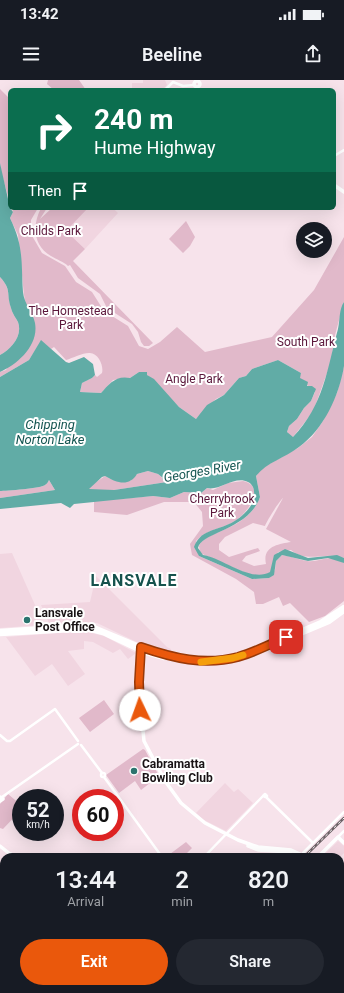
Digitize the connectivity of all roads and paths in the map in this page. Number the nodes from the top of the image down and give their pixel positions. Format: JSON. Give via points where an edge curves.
{"nodes":[{"id":1,"x":195,"y":82,"type":"edge"},
{"id":2,"x":168,"y":88,"type":"edge"},
{"id":3,"x":344,"y":607,"type":"edge"},
{"id":4,"x":344,"y":612,"type":"edge"},
{"id":5,"x":0,"y":631,"type":"edge"},
{"id":6,"x":0,"y":634,"type":"edge"},
{"id":7,"x":141,"y":649,"type":"junction"},
{"id":8,"x":0,"y":735,"type":"edge"},
{"id":9,"x":79,"y":743,"type":"junction"},
{"id":10,"x":1,"y":798,"type":"edge"},
{"id":11,"x":344,"y":812,"type":"edge"},
{"id":12,"x":344,"y":830,"type":"edge"},
{"id":13,"x":226,"y":834,"type":"junction"},
{"id":14,"x":338,"y":837,"type":"junction"},
{"id":15,"x":313,"y":843,"type":"junction"},
{"id":16,"x":344,"y":843,"type":"edge"},
{"id":17,"x":272,"y":849,"type":"junction"},
{"id":18,"x":279,"y":851,"type":"joint"},
{"id":19,"x":159,"y":853,"type":"edge"},
{"id":20,"x":208,"y":853,"type":"edge"},
{"id":21,"x":292,"y":853,"type":"edge"},
{"id":22,"x":294,"y":853,"type":"edge"},
{"id":23,"x":300,"y":853,"type":"edge"},
{"id":24,"x":322,"y":853,"type":"edge"}],
"edges":[{"from":1,"to":2,"type":"street","via":[[183,86],[173,82]]},
{"from":3,"to":7,"type":"highway","via":[[321,622],[233,658],[191,661]]},
{"from":4,"to":7,"type":"highway","via":[[325,624],[231,662],[192,664]]},
{"from":5,"to":7,"type":"highway","via":[[89,625]]},
{"from":6,"to":7,"type":"highway","via":[[86,628]]},
{"from":7,"to":13,"type":"main road","via":[[140,710],[148,749],[168,786],[184,807],[205,823]]},
{"from":8,"to":9,"type":"street","via":[[10,741],[55,709]]},
{"from":9,"to":10,"type":"street"},
{"from":9,"to":19,"type":"street"},
{"from":11,"to":15,"type":"street"},
{"from":12,"to":14,"type":"street"},
{"from":13,"to":15,"type":"street","via":[[264,797]]},
{"from":13,"to":17,"type":"main road","via":[[255,849]]},
{"from":13,"to":20,"type":"street"},
{"from":14,"to":16,"type":"main road"},
{"from":14,"to":24,"type":"main road"},
{"from":15,"to":23,"type":"street"},
{"from":17,"to":18,"type":"main road"},
{"from":17,"to":22,"type":"main road"},
{"from":18,"to":21,"type":"main road"}]}
